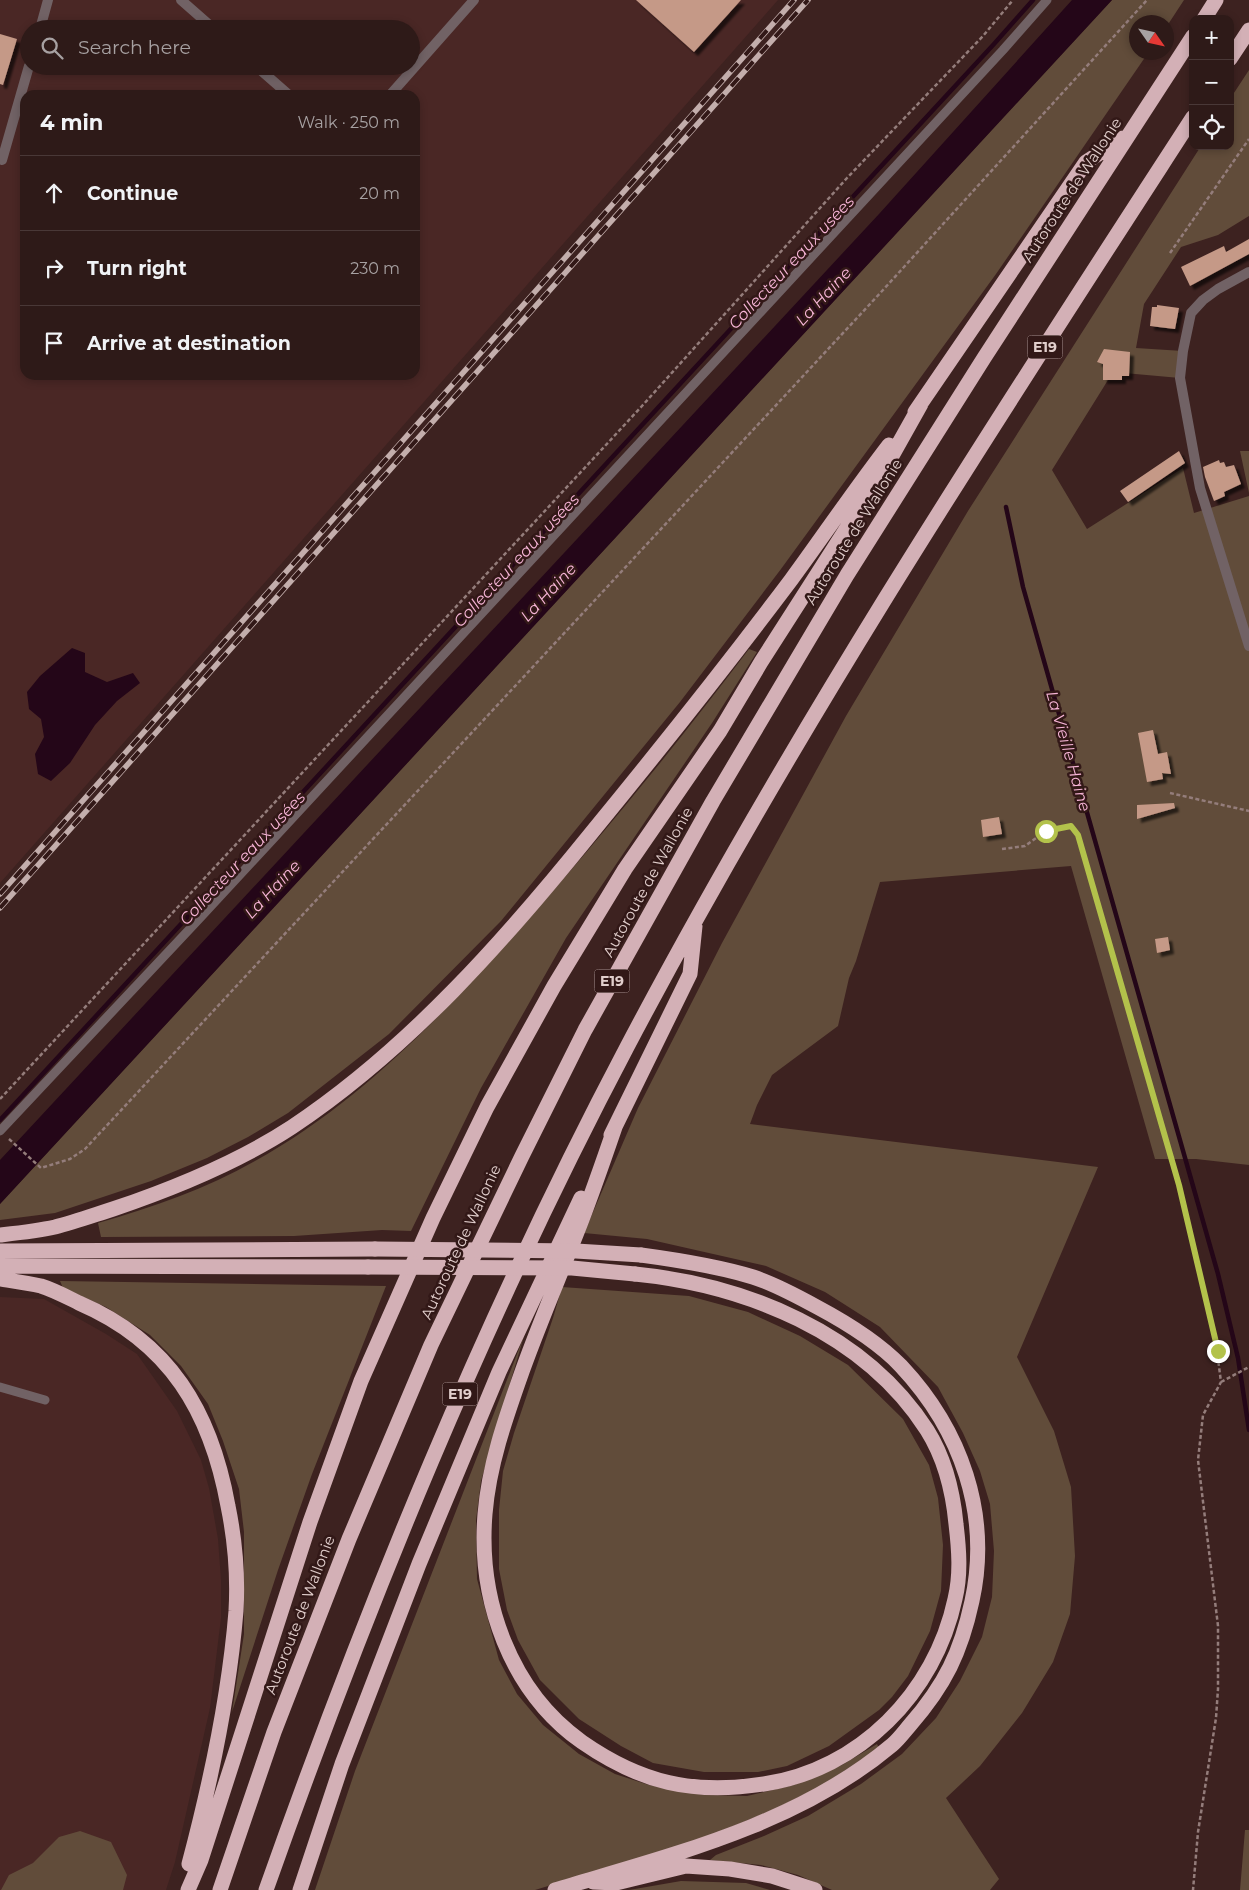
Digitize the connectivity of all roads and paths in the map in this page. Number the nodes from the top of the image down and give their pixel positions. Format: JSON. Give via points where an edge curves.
{"nodes":[{"id":1,"x":48,"y":0,"type":"edge"},
{"id":2,"x":181,"y":0,"type":"edge"},
{"id":3,"x":474,"y":0,"type":"edge"},
{"id":4,"x":1013,"y":0,"type":"edge"},
{"id":5,"x":1047,"y":0,"type":"edge"},
{"id":6,"x":1147,"y":0,"type":"edge"},
{"id":7,"x":1216,"y":0,"type":"edge"},
{"id":8,"x":1207,"y":15,"type":"edge"},
{"id":9,"x":42,"y":20,"type":"edge"},
{"id":10,"x":204,"y":20,"type":"edge"},
{"id":11,"x":1249,"y":30,"type":"edge"},
{"id":12,"x":1189,"y":42,"type":"edge"},
{"id":13,"x":1234,"y":53,"type":"edge"},
{"id":14,"x":420,"y":61,"type":"edge"},
{"id":15,"x":26,"y":75,"type":"edge"},
{"id":16,"x":266,"y":75,"type":"edge"},
{"id":17,"x":408,"y":75,"type":"edge"},
{"id":18,"x":22,"y":90,"type":"edge"},
{"id":19,"x":283,"y":90,"type":"edge"},
{"id":20,"x":394,"y":90,"type":"edge"},
{"id":21,"x":20,"y":97,"type":"edge"},
{"id":22,"x":1189,"y":123,"type":"edge"},
{"id":23,"x":1129,"y":134,"type":"junction"},
{"id":24,"x":1249,"y":139,"type":"edge"},
{"id":25,"x":2,"y":160,"type":"dead end"},
{"id":26,"x":1170,"y":253,"type":"dead end"},
{"id":27,"x":1249,"y":272,"type":"edge"},
{"id":28,"x":920,"y":404,"type":"junction"},
{"id":29,"x":1249,"y":646,"type":"edge"},
{"id":30,"x":1170,"y":793,"type":"dead end"},
{"id":31,"x":1249,"y":811,"type":"edge"},
{"id":32,"x":1002,"y":849,"type":"dead end"},
{"id":33,"x":696,"y":917,"type":"junction"},
{"id":34,"x":0,"y":1099,"type":"edge"},
{"id":35,"x":615,"y":1127,"type":"junction"},
{"id":36,"x":0,"y":1131,"type":"edge"},
{"id":37,"x":13,"y":1143,"type":"dead end"},
{"id":38,"x":0,"y":1235,"type":"edge"},
{"id":39,"x":0,"y":1251,"type":"edge"},
{"id":40,"x":0,"y":1266,"type":"edge"},
{"id":41,"x":0,"y":1278,"type":"edge"},
{"id":42,"x":1248,"y":1368,"type":"edge"},
{"id":43,"x":1221,"y":1382,"type":"junction"},
{"id":44,"x":0,"y":1387,"type":"edge"},
{"id":45,"x":45,"y":1400,"type":"dead end"},
{"id":46,"x":584,"y":1881,"type":"junction"},
{"id":47,"x":182,"y":1890,"type":"edge"},
{"id":48,"x":188,"y":1890,"type":"edge"},
{"id":49,"x":220,"y":1890,"type":"edge"},
{"id":50,"x":266,"y":1890,"type":"edge"},
{"id":51,"x":300,"y":1890,"type":"edge"},
{"id":52,"x":555,"y":1890,"type":"edge"},
{"id":53,"x":816,"y":1890,"type":"edge"},
{"id":54,"x":1193,"y":1890,"type":"edge"}],
"edges":[{"from":1,"to":9,"type":"street"},
{"from":2,"to":10,"type":"street"},
{"from":3,"to":14,"type":"street"},
{"from":4,"to":34,"type":"path"},
{"from":5,"to":36,"type":"lane"},
{"from":6,"to":37,"type":"path","via":[[883,290],[92,1142],[70,1159],[41,1168]]},
{"from":7,"to":8,"type":"highway"},
{"from":11,"to":13,"type":"highway"},
{"from":12,"to":23,"type":"highway","name":"Autoroute de Wallonie","number":"E19"},
{"from":15,"to":18,"type":"street"},
{"from":16,"to":19,"type":"street"},
{"from":17,"to":20,"type":"street"},
{"from":21,"to":25,"type":"street"},
{"from":22,"to":33,"type":"highway","number":"E19","via":[[898,577]]},
{"from":23,"to":28,"type":"highway","via":[[1086,162]]},
{"from":23,"to":49,"type":"highway","name":"Autoroute de Wallonie","number":"E19","via":[[847,575],[713,801],[585,1030],[435,1337],[349,1539],[274,1732]]},
{"from":24,"to":26,"type":"path"},
{"from":27,"to":29,"type":"street","via":[[1218,289],[1192,313],[1180,378],[1200,488]]},
{"from":28,"to":38,"type":"highway","via":[[691,711],[560,872],[455,988],[401,1040],[348,1087],[290,1128],[194,1179],[54,1227]]},
{"from":28,"to":48,"type":"highway","via":[[884,470],[720,731],[625,869],[487,1106],[361,1381],[310,1522]]},
{"from":30,"to":31,"type":"path"},
{"from":32,"to":43,"type":"path","via":[[1026,846],[1046,831],[1062,827],[1071,826],[1078,835],[1179,1185],[1218,1351]]},
{"from":33,"to":35,"type":"highway","via":[[690,974]]},
{"from":33,"to":50,"type":"highway","number":"E19","via":[[559,1180],[474,1361],[391,1556],[314,1754]]},
{"from":35,"to":40,"type":"highway","bridge":true,"via":[[582,1221],[541,1318],[502,1428],[490,1473],[484,1516],[486,1566],[494,1616],[508,1652],[527,1685],[551,1715],[600,1754],[628,1770],[684,1786],[717,1789],[779,1782],[808,1774],[840,1758],[878,1731],[904,1706],[928,1671],[946,1633],[956,1596],[959,1549],[954,1502],[945,1470],[928,1432],[900,1394],[857,1355],[767,1304],[667,1277],[572,1268],[368,1266]]},
{"from":35,"to":51,"type":"highway","via":[[499,1372],[419,1564],[342,1764]]},
{"from":39,"to":46,"type":"highway","bridge":true,"via":[[375,1249],[576,1251],[641,1256],[711,1267],[754,1278],[793,1294],[866,1336],[900,1364],[932,1402],[951,1436],[968,1477],[975,1507],[976,1584],[966,1630],[952,1667],[925,1708],[894,1744],[808,1801],[724,1838]]},
{"from":41,"to":47,"type":"highway","via":[[42,1287],[97,1310],[151,1348],[186,1389],[216,1452],[233,1531],[236,1610],[224,1709]]},
{"from":42,"to":43,"type":"path"},
{"from":43,"to":54,"type":"path","via":[[1203,1415],[1198,1460],[1218,1626],[1218,1689]]},
{"from":44,"to":45,"type":"lane"},
{"from":46,"to":52,"type":"highway"},
{"from":46,"to":53,"type":"highway","via":[[616,1884],[686,1866],[772,1876]]}]}
